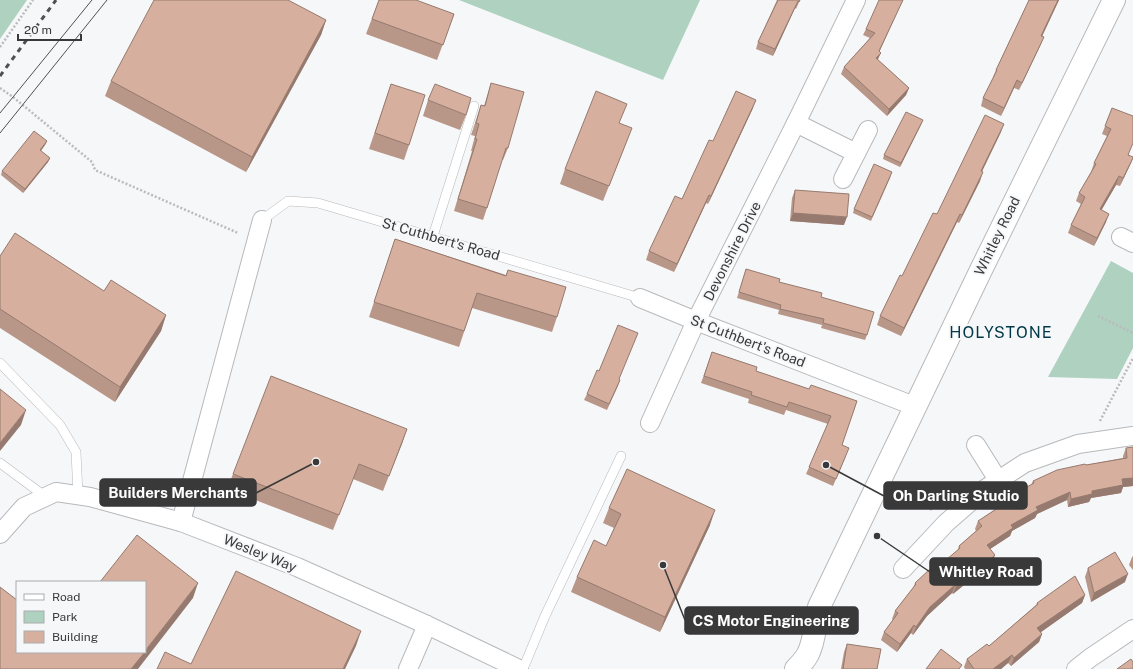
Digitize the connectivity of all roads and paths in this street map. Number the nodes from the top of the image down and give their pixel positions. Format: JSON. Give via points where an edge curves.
{"nodes":[{"id":1,"x":33,"y":0,"type":"edge"},
{"id":2,"x":856,"y":0,"type":"edge"},
{"id":3,"x":1114,"y":0,"type":"edge"},
{"id":4,"x":0,"y":47,"type":"edge"},
{"id":5,"x":0,"y":88,"type":"edge"},
{"id":6,"x":474,"y":106,"type":"dead end"},
{"id":7,"x":796,"y":123,"type":"junction"},
{"id":8,"x":868,"y":130,"type":"dead end"},
{"id":9,"x":856,"y":153,"type":"junction"},
{"id":10,"x":843,"y":179,"type":"dead end"},
{"id":11,"x":262,"y":220,"type":"joint"},
{"id":12,"x":433,"y":236,"type":"junction"},
{"id":13,"x":256,"y":242,"type":"junction"},
{"id":14,"x":640,"y":298,"type":"joint"},
{"id":15,"x":1098,"y":316,"type":"dead end"},
{"id":16,"x":696,"y":321,"type":"junction"},
{"id":17,"x":1133,"y":333,"type":"edge"},
{"id":18,"x":1133,"y":358,"type":"edge"},
{"id":19,"x":0,"y":363,"type":"edge"},
{"id":20,"x":914,"y":406,"type":"junction"},
{"id":21,"x":650,"y":423,"type":"dead end"},
{"id":22,"x":1133,"y":436,"type":"edge"},
{"id":23,"x":1090,"y":442,"type":"junction"},
{"id":24,"x":976,"y":445,"type":"dead end"},
{"id":25,"x":621,"y":456,"type":"dead end"},
{"id":26,"x":0,"y":463,"type":"edge"},
{"id":27,"x":881,"y":477,"type":"junction"},
{"id":28,"x":998,"y":480,"type":"junction"},
{"id":29,"x":78,"y":495,"type":"junction"},
{"id":30,"x":46,"y":497,"type":"junction"},
{"id":31,"x":948,"y":521,"type":"junction"},
{"id":32,"x":181,"y":522,"type":"junction"},
{"id":33,"x":0,"y":534,"type":"edge"},
{"id":34,"x":903,"y":569,"type":"dead end"},
{"id":35,"x":427,"y":625,"type":"junction"},
{"id":36,"x":1133,"y":630,"type":"edge"},
{"id":37,"x":408,"y":669,"type":"edge"},
{"id":38,"x":519,"y":669,"type":"edge"},
{"id":39,"x":522,"y":669,"type":"edge"},
{"id":40,"x":796,"y":669,"type":"edge"},
{"id":41,"x":1076,"y":669,"type":"edge"}],
"edges":[{"from":1,"to":4,"type":"path"},
{"from":2,"to":7,"type":"street","name":"Devonshire Drive"},
{"from":3,"to":20,"type":"street","name":"Whitley Road"},
{"from":5,"to":13,"type":"path","via":[[92,162],[95,170]]},
{"from":6,"to":12,"type":"lane"},
{"from":7,"to":9,"type":"street"},
{"from":7,"to":16,"type":"street","name":"Devonshire Drive"},
{"from":8,"to":9,"type":"street"},
{"from":9,"to":10,"type":"street"},
{"from":11,"to":12,"type":"lane","name":"St Cuthbert's Road","via":[[288,202],[318,203]]},
{"from":11,"to":13,"type":"street","name":"St Cuthbert's Road"},
{"from":12,"to":14,"type":"lane","name":"St Cuthbert's Road"},
{"from":13,"to":32,"type":"street","name":"St Cuthbert's Road"},
{"from":14,"to":16,"type":"street","name":"St Cuthbert's Road"},
{"from":15,"to":17,"type":"path"},
{"from":16,"to":20,"type":"street","name":"St Cuthbert's Road"},
{"from":16,"to":21,"type":"street","name":"Devonshire Drive"},
{"from":18,"to":23,"type":"path"},
{"from":19,"to":29,"type":"lane","via":[[60,425],[76,452]]},
{"from":20,"to":27,"type":"street","name":"Whitley Road"},
{"from":22,"to":23,"type":"street"},
{"from":23,"to":28,"type":"street","via":[[1024,463]]},
{"from":24,"to":28,"type":"street"},
{"from":25,"to":39,"type":"lane"},
{"from":26,"to":30,"type":"lane"},
{"from":27,"to":31,"type":"path"},
{"from":27,"to":40,"type":"street","name":"Whitley Road","via":[[819,607],[808,654]]},
{"from":28,"to":31,"type":"street","via":[[985,488]]},
{"from":29,"to":30,"type":"street","name":"Wesley Way","via":[[56,492]]},
{"from":29,"to":32,"type":"street","name":"Wesley Way"},
{"from":30,"to":33,"type":"street","name":"Wesley Way","via":[[24,507]]},
{"from":31,"to":34,"type":"street"},
{"from":32,"to":35,"type":"street","name":"Wesley Way","via":[[297,568]]},
{"from":35,"to":37,"type":"street"},
{"from":35,"to":38,"type":"street","name":"Wesley Way"},
{"from":36,"to":41,"type":"street"}]}
